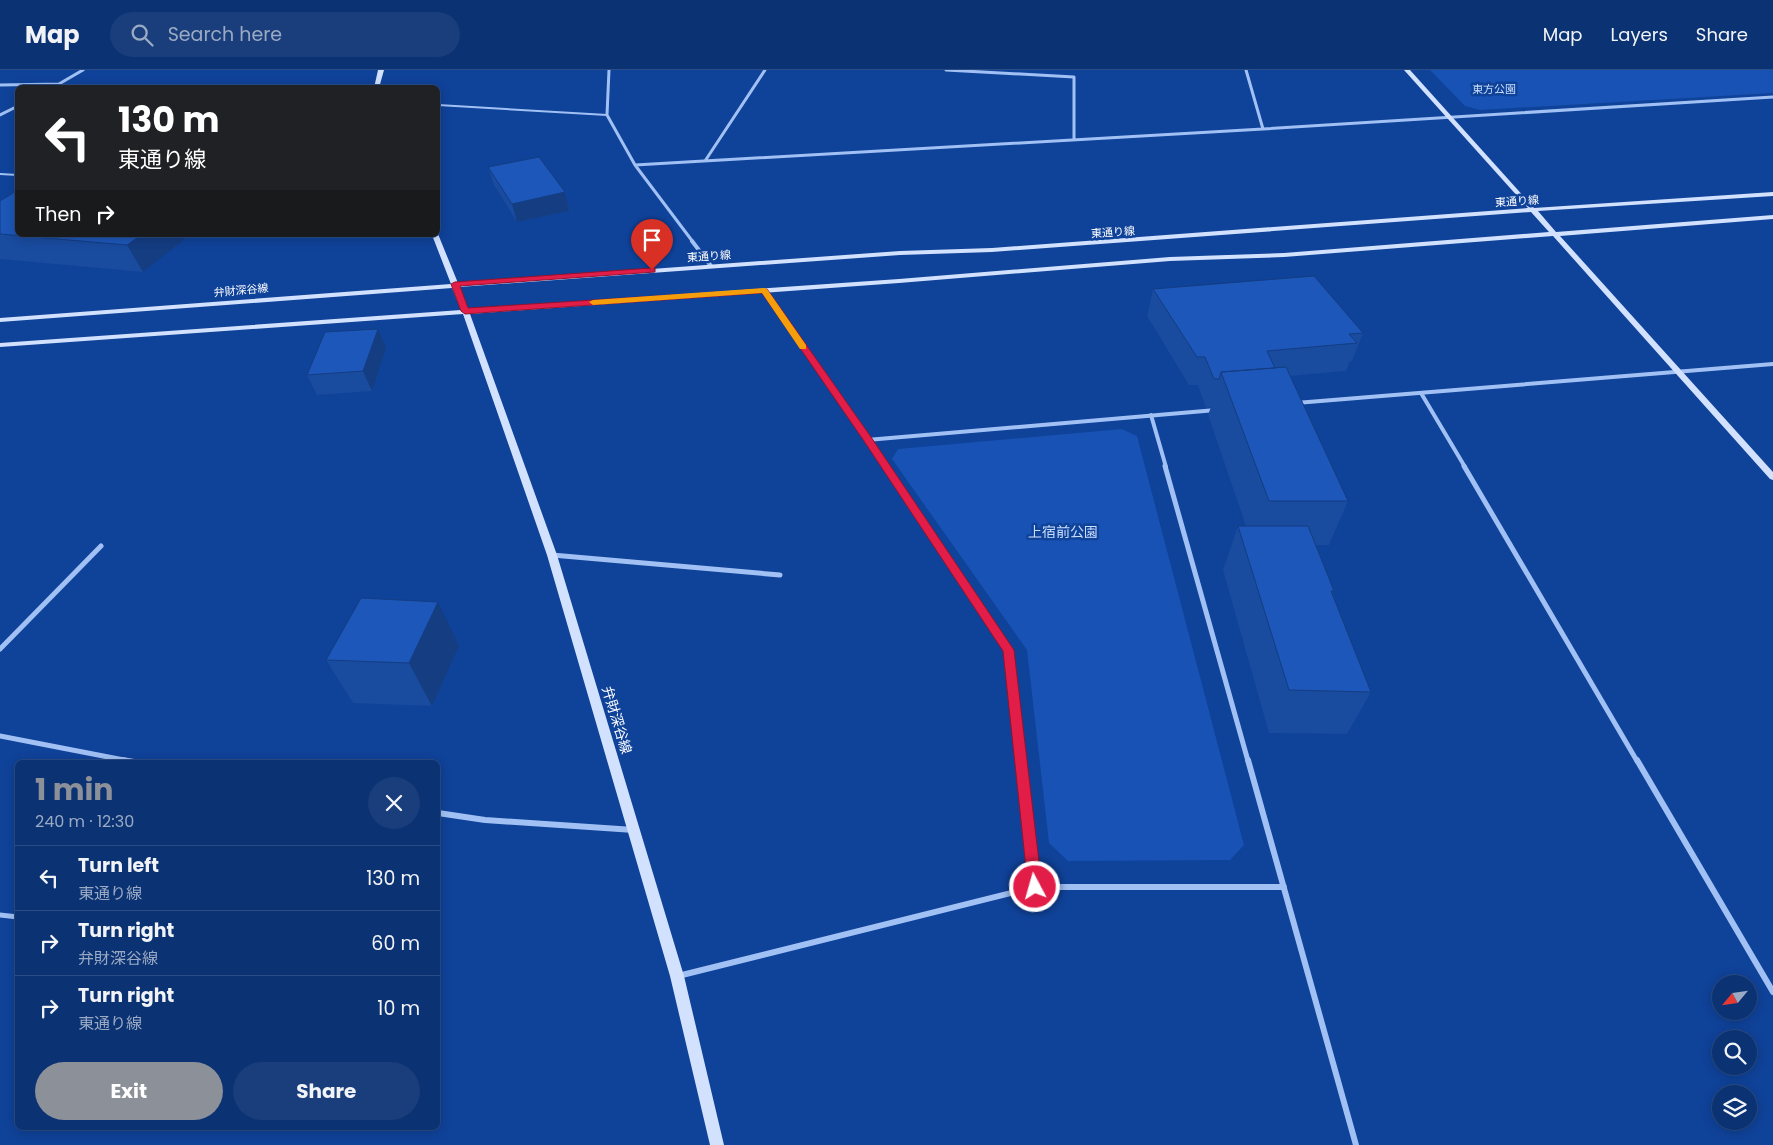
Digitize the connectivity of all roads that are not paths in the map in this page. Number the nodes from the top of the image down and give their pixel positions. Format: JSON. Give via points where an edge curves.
{"nodes":[{"id":1,"x":83,"y":70,"type":"edge"},
{"id":2,"x":382,"y":70,"type":"edge"},
{"id":3,"x":609,"y":70,"type":"edge"},
{"id":4,"x":765,"y":70,"type":"edge"},
{"id":5,"x":946,"y":70,"type":"edge"},
{"id":6,"x":1246,"y":70,"type":"edge"},
{"id":7,"x":1407,"y":70,"type":"edge"},
{"id":8,"x":60,"y":84,"type":"joint"},
{"id":9,"x":0,"y":85,"type":"edge"},
{"id":10,"x":377,"y":85,"type":"edge"},
{"id":11,"x":1773,"y":97,"type":"edge"},
{"id":12,"x":440,"y":106,"type":"edge"},
{"id":13,"x":15,"y":108,"type":"edge"},
{"id":14,"x":0,"y":115,"type":"edge"},
{"id":15,"x":607,"y":115,"type":"junction"},
{"id":16,"x":1449,"y":117,"type":"junction"},
{"id":17,"x":1263,"y":129,"type":"junction"},
{"id":18,"x":1074,"y":140,"type":"junction"},
{"id":19,"x":705,"y":161,"type":"junction"},
{"id":20,"x":636,"y":165,"type":"junction"},
{"id":21,"x":0,"y":174,"type":"edge"},
{"id":22,"x":15,"y":175,"type":"edge"},
{"id":23,"x":1773,"y":194,"type":"edge"},
{"id":24,"x":1531,"y":210,"type":"junction"},
{"id":25,"x":1773,"y":216,"type":"edge"},
{"id":26,"x":1552,"y":234,"type":"junction"},
{"id":27,"x":436,"y":237,"type":"edge"},
{"id":28,"x":711,"y":266,"type":"junction"},
{"id":29,"x":455,"y":284,"type":"junction"},
{"id":30,"x":764,"y":290,"type":"junction"},
{"id":31,"x":465,"y":311,"type":"junction"},
{"id":32,"x":0,"y":320,"type":"edge"},
{"id":33,"x":0,"y":345,"type":"edge"},
{"id":34,"x":1773,"y":364,"type":"edge"},
{"id":35,"x":1680,"y":374,"type":"junction"},
{"id":36,"x":1421,"y":393,"type":"junction"},
{"id":37,"x":1286,"y":404,"type":"edge"},
{"id":38,"x":1218,"y":410,"type":"edge"},
{"id":39,"x":1151,"y":415,"type":"junction"},
{"id":40,"x":867,"y":440,"type":"junction"},
{"id":41,"x":1773,"y":476,"type":"edge"},
{"id":42,"x":101,"y":546,"type":"dead end"},
{"id":43,"x":552,"y":555,"type":"junction"},
{"id":44,"x":780,"y":575,"type":"dead end"},
{"id":45,"x":0,"y":649,"type":"edge"},
{"id":46,"x":0,"y":736,"type":"edge"},
{"id":47,"x":124,"y":760,"type":"edge"},
{"id":48,"x":440,"y":814,"type":"edge"},
{"id":49,"x":635,"y":830,"type":"junction"},
{"id":50,"x":1035,"y":887,"type":"junction"},
{"id":51,"x":1284,"y":887,"type":"junction"},
{"id":52,"x":0,"y":915,"type":"edge"},
{"id":53,"x":15,"y":916,"type":"edge"},
{"id":54,"x":677,"y":976,"type":"junction"},
{"id":55,"x":1773,"y":992,"type":"edge"},
{"id":56,"x":717,"y":1145,"type":"edge"},
{"id":57,"x":1356,"y":1145,"type":"edge"}],
"edges":[{"from":1,"to":8,"type":"street"},
{"from":2,"to":10,"type":"street"},
{"from":3,"to":15,"type":"street"},
{"from":4,"to":19,"type":"street"},
{"from":5,"to":18,"type":"street","via":[[1074,77]]},
{"from":6,"to":17,"type":"street"},
{"from":7,"to":16,"type":"street"},
{"from":8,"to":9,"type":"street"},
{"from":11,"to":16,"type":"street"},
{"from":12,"to":15,"type":"lane"},
{"from":13,"to":14,"type":"street"},
{"from":15,"to":20,"type":"street"},
{"from":16,"to":17,"type":"street"},
{"from":16,"to":24,"type":"street"},
{"from":17,"to":18,"type":"street"},
{"from":18,"to":19,"type":"street"},
{"from":19,"to":20,"type":"street"},
{"from":20,"to":28,"type":"street"},
{"from":21,"to":22,"type":"lane"},
{"from":23,"to":24,"type":"street","name":"東通り線"},
{"from":24,"to":26,"type":"street"},
{"from":24,"to":28,"type":"street","name":"東通り線","via":[[1011,249]]},
{"from":25,"to":26,"type":"street"},
{"from":26,"to":30,"type":"street"},
{"from":26,"to":35,"type":"street"},
{"from":27,"to":29,"type":"street"},
{"from":28,"to":29,"type":"street","name":"東通り線"},
{"from":29,"to":31,"type":"street","name":"弁財深谷線"},
{"from":29,"to":32,"type":"street","name":"弁財深谷線"},
{"from":30,"to":31,"type":"street"},
{"from":30,"to":40,"type":"street"},
{"from":31,"to":33,"type":"street"},
{"from":31,"to":43,"type":"street","name":"弁財深谷線"},
{"from":34,"to":35,"type":"street"},
{"from":35,"to":36,"type":"street"},
{"from":35,"to":41,"type":"street"},
{"from":36,"to":37,"type":"street"},
{"from":36,"to":55,"type":"street"},
{"from":38,"to":39,"type":"street"},
{"from":39,"to":40,"type":"street"},
{"from":39,"to":51,"type":"street"},
{"from":40,"to":50,"type":"street","via":[[1008,650]]},
{"from":42,"to":45,"type":"street"},
{"from":43,"to":44,"type":"street"},
{"from":43,"to":49,"type":"street","name":"弁財深谷線"},
{"from":46,"to":47,"type":"street"},
{"from":48,"to":49,"type":"street"},
{"from":49,"to":54,"type":"street","name":"弁財深谷線"},
{"from":50,"to":51,"type":"street"},
{"from":50,"to":54,"type":"street"},
{"from":51,"to":57,"type":"street"},
{"from":52,"to":53,"type":"lane"},
{"from":54,"to":56,"type":"street","name":"弁財深谷線"}]}
